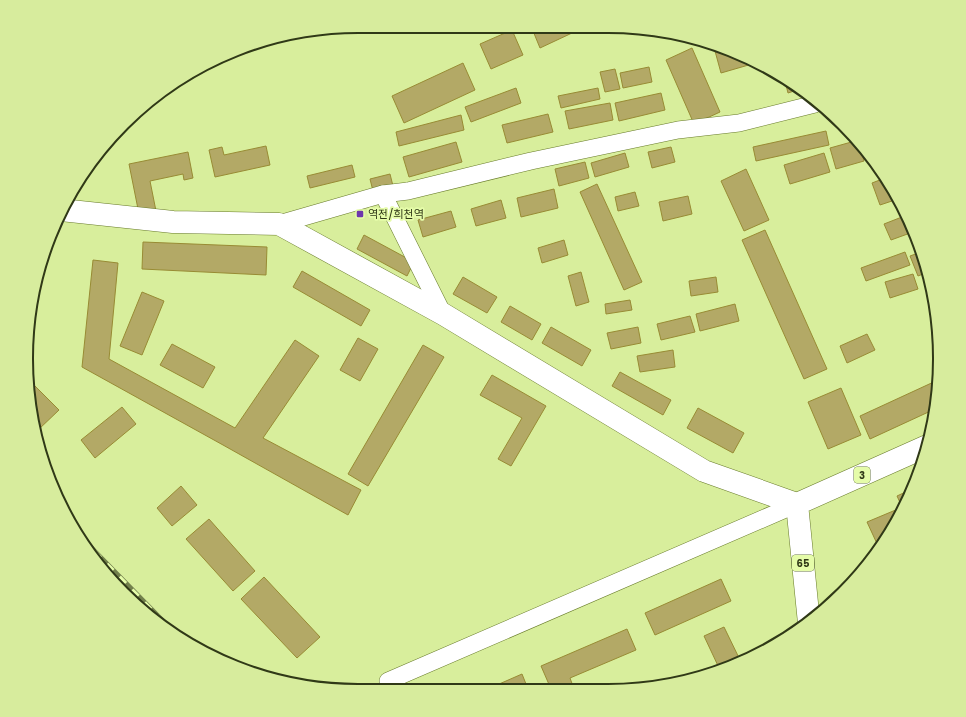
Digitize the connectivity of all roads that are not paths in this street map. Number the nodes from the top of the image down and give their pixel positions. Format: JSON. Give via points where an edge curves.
{"nodes":[{"id":1,"x":812,"y":105,"type":"edge"},
{"id":2,"x":383,"y":194,"type":"junction"},
{"id":3,"x":69,"y":211,"type":"edge"},
{"id":4,"x":279,"y":224,"type":"junction"},
{"id":5,"x":442,"y":314,"type":"junction"},
{"id":6,"x":920,"y":449,"type":"edge"},
{"id":7,"x":797,"y":504,"type":"junction"},
{"id":8,"x":808,"y":615,"type":"edge"},
{"id":9,"x":388,"y":681,"type":"dead end"}],
"edges":[{"from":1,"to":2,"type":"street","via":[[739,123],[670,132],[531,160],[408,191]]},
{"from":2,"to":4,"type":"street"},
{"from":2,"to":5,"type":"street"},
{"from":3,"to":4,"type":"street","via":[[173,222]]},
{"from":4,"to":5,"type":"street"},
{"from":5,"to":7,"type":"street","via":[[704,471]]},
{"from":6,"to":7,"type":"street","number":"3"},
{"from":7,"to":8,"type":"street","number":"65"},
{"from":7,"to":9,"type":"street"}]}
